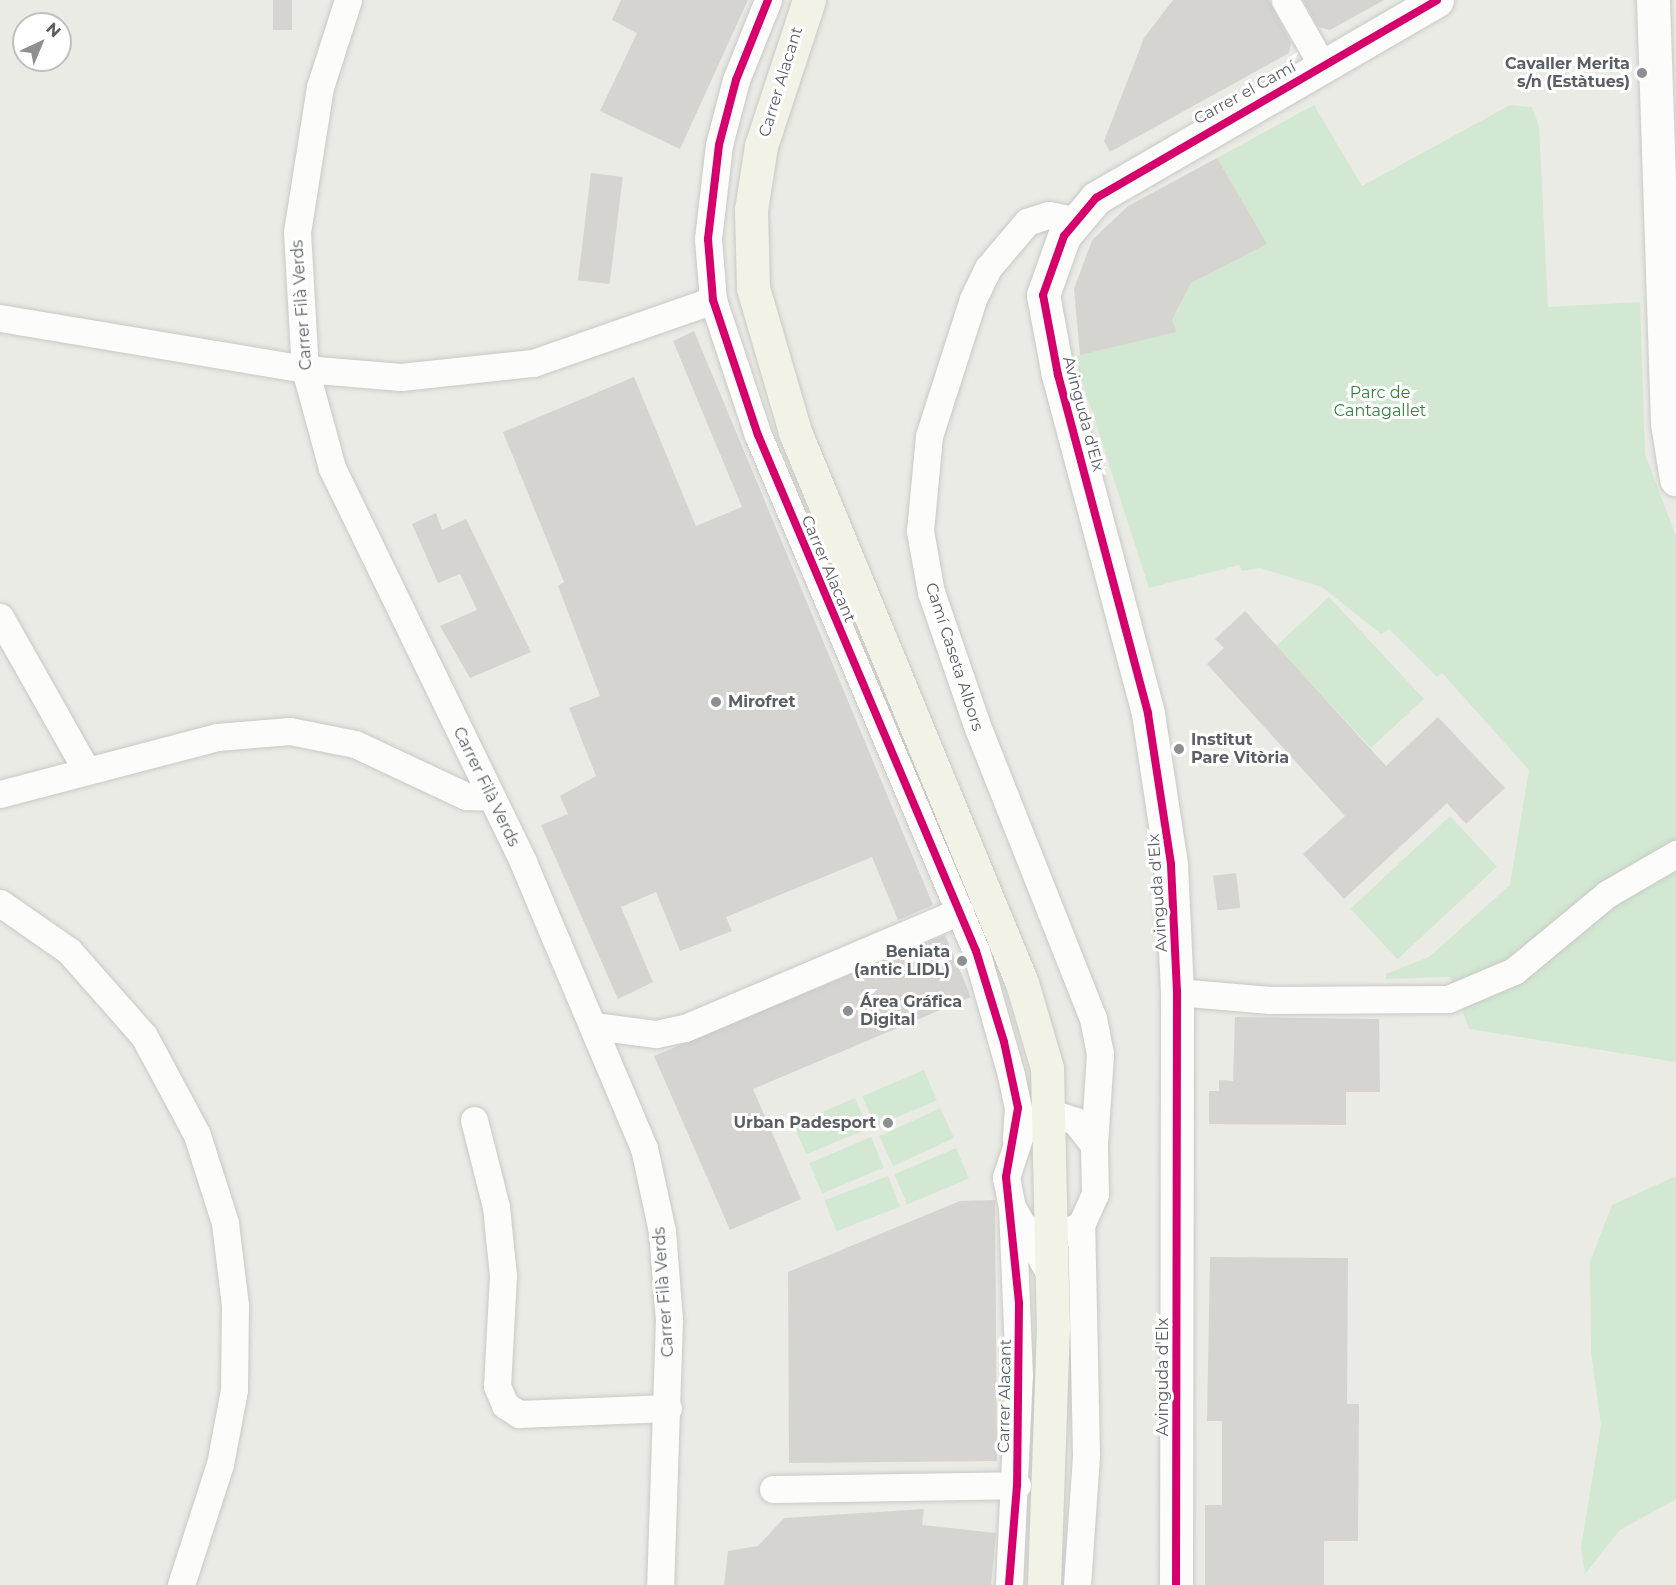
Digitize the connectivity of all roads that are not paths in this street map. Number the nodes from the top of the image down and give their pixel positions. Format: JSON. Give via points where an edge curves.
{"nodes":[{"id":1,"x":348,"y":0,"type":"edge"},
{"id":2,"x":768,"y":0,"type":"edge"},
{"id":3,"x":809,"y":0,"type":"edge"},
{"id":4,"x":1285,"y":0,"type":"edge"},
{"id":5,"x":1437,"y":0,"type":"edge"},
{"id":6,"x":1653,"y":0,"type":"edge"},
{"id":7,"x":1322,"y":66,"type":"junction"},
{"id":8,"x":1074,"y":220,"type":"junction"},
{"id":9,"x":713,"y":300,"type":"junction"},
{"id":10,"x":0,"y":318,"type":"edge"},
{"id":11,"x":305,"y":369,"type":"junction"},
{"id":12,"x":1676,"y":479,"type":"edge"},
{"id":13,"x":0,"y":617,"type":"edge"},
{"id":14,"x":85,"y":768,"type":"junction"},
{"id":15,"x":0,"y":794,"type":"edge"},
{"id":16,"x":491,"y":797,"type":"junction"},
{"id":17,"x":1676,"y":854,"type":"edge"},
{"id":18,"x":0,"y":903,"type":"edge"},
{"id":19,"x":960,"y":911,"type":"junction"},
{"id":20,"x":1177,"y":992,"type":"junction"},
{"id":21,"x":594,"y":1026,"type":"junction"},
{"id":22,"x":1047,"y":1068,"type":"junction"},
{"id":23,"x":1063,"y":1117,"type":"junction"},
{"id":24,"x":474,"y":1120,"type":"dead end"},
{"id":25,"x":1019,"y":1134,"type":"junction"},
{"id":26,"x":1094,"y":1145,"type":"junction"},
{"id":27,"x":1012,"y":1207,"type":"junction"},
{"id":28,"x":1054,"y":1230,"type":"junction"},
{"id":29,"x":668,"y":1407,"type":"junction"},
{"id":30,"x":1017,"y":1485,"type":"junction"},
{"id":31,"x":773,"y":1490,"type":"dead end"},
{"id":32,"x":181,"y":1585,"type":"edge"},
{"id":33,"x":660,"y":1585,"type":"edge"},
{"id":34,"x":1009,"y":1585,"type":"edge"},
{"id":35,"x":1044,"y":1585,"type":"edge"},
{"id":36,"x":1077,"y":1585,"type":"edge"},
{"id":37,"x":1176,"y":1585,"type":"edge"}],
"edges":[{"from":1,"to":11,"type":"street","name":"Carrer Filà Verds","via":[[320,87],[297,232]]},
{"from":2,"to":9,"type":"street","name":"Carrer Alacant","via":[[736,80],[719,145],[708,239]]},
{"from":3,"to":22,"type":"main road","name":"Carrer Alacant","via":[[773,97],[756,171],[750,252],[761,330],[821,499],[1022,983]]},
{"from":4,"to":7,"type":"street"},
{"from":5,"to":7,"type":"street","name":"Carrer el Camí"},
{"from":6,"to":12,"type":"street","via":[[1667,423]]},
{"from":7,"to":8,"type":"street","name":"Carrer el Camí","via":[[1112,186]]},
{"from":8,"to":20,"type":"street","name":"Avinguda d'Elx","via":[[1051,266],[1042,310],[1148,712],[1166,817]]},
{"from":8,"to":26,"type":"street","name":"Camí Caseta Albors","via":[[1048,215],[1027,222],[988,268],[972,299],[929,436],[920,531],[931,592],[976,723],[1093,1018],[1100,1054]]},
{"from":9,"to":11,"type":"street","via":[[567,354],[495,371],[359,377]]},
{"from":9,"to":19,"type":"street","name":"Carrer Alacant","via":[[766,455]]},
{"from":10,"to":11,"type":"street"},
{"from":11,"to":16,"type":"street","name":"Carrer Filà Verds","via":[[332,468]]},
{"from":13,"to":14,"type":"street"},
{"from":14,"to":15,"type":"street"},
{"from":14,"to":16,"type":"street","via":[[217,737],[290,731],[355,744],[466,796]]},
{"from":16,"to":21,"type":"street","name":"Carrer Filà Verds"},
{"from":17,"to":20,"type":"street","via":[[1607,894],[1514,971],[1448,999],[1270,1000]]},
{"from":18,"to":32,"type":"street","via":[[84,965],[144,1036],[198,1135],[225,1223],[235,1306],[234,1390],[220,1464]]},
{"from":19,"to":21,"type":"street","via":[[685,1028],[656,1034]]},
{"from":19,"to":25,"type":"street","name":"Carrer Alacant","via":[[1002,1032],[1018,1108]]},
{"from":20,"to":37,"type":"street","name":"Avinguda d'Elx"},
{"from":21,"to":29,"type":"street","name":"Carrer Filà Verds","via":[[644,1148],[662,1231]]},
{"from":22,"to":23,"type":"main road","name":"Carrer Alacant"},
{"from":22,"to":25,"type":"street"},
{"from":23,"to":25,"type":"street"},
{"from":23,"to":26,"type":"street"},
{"from":23,"to":28,"type":"main road","name":"Carrer Alacant"},
{"from":24,"to":29,"type":"street","via":[[496,1207],[503,1276],[497,1386],[505,1405],[519,1414]]},
{"from":25,"to":27,"type":"street","name":"Carrer Alacant","via":[[1006,1168]]},
{"from":26,"to":28,"type":"street","name":"Camí Caseta Albors","via":[[1095,1194]]},
{"from":27,"to":28,"type":"street"},
{"from":27,"to":30,"type":"street","name":"Carrer Alacant","via":[[1019,1303]]},
{"from":28,"to":35,"type":"main road","name":"Carrer Alacant"},
{"from":28,"to":36,"type":"street","name":"Carrer Alacant","via":[[1086,1455]]},
{"from":29,"to":33,"type":"street","name":"Carrer Filà Verds"},
{"from":30,"to":31,"type":"street"},
{"from":30,"to":34,"type":"street","name":"Carrer Alacant"}]}
